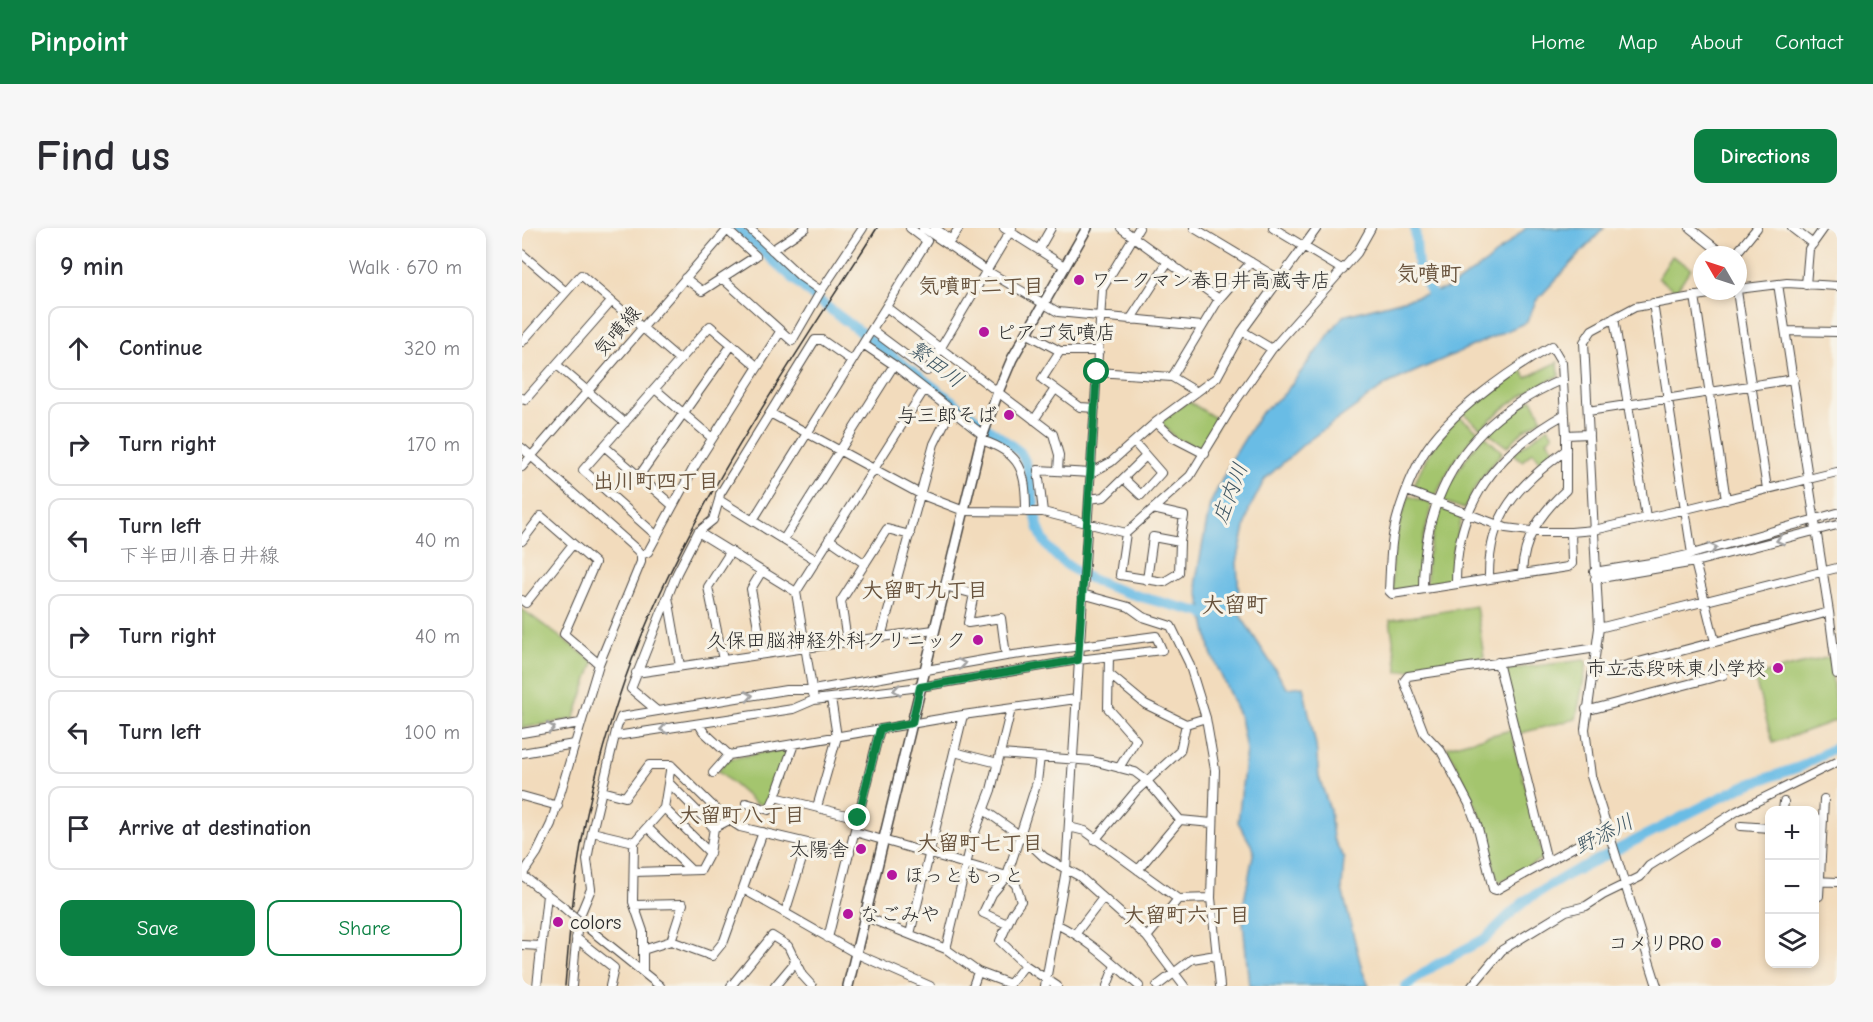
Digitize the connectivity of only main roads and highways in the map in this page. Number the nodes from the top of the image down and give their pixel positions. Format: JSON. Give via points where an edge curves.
{"nodes":[{"id":1,"x":1087,"y":228,"type":"edge"},
{"id":2,"x":848,"y":986,"type":"edge"}],
"edges":[{"from":1,"to":2,"type":"main road","via":[[1026,333],[982,436]]}]}
